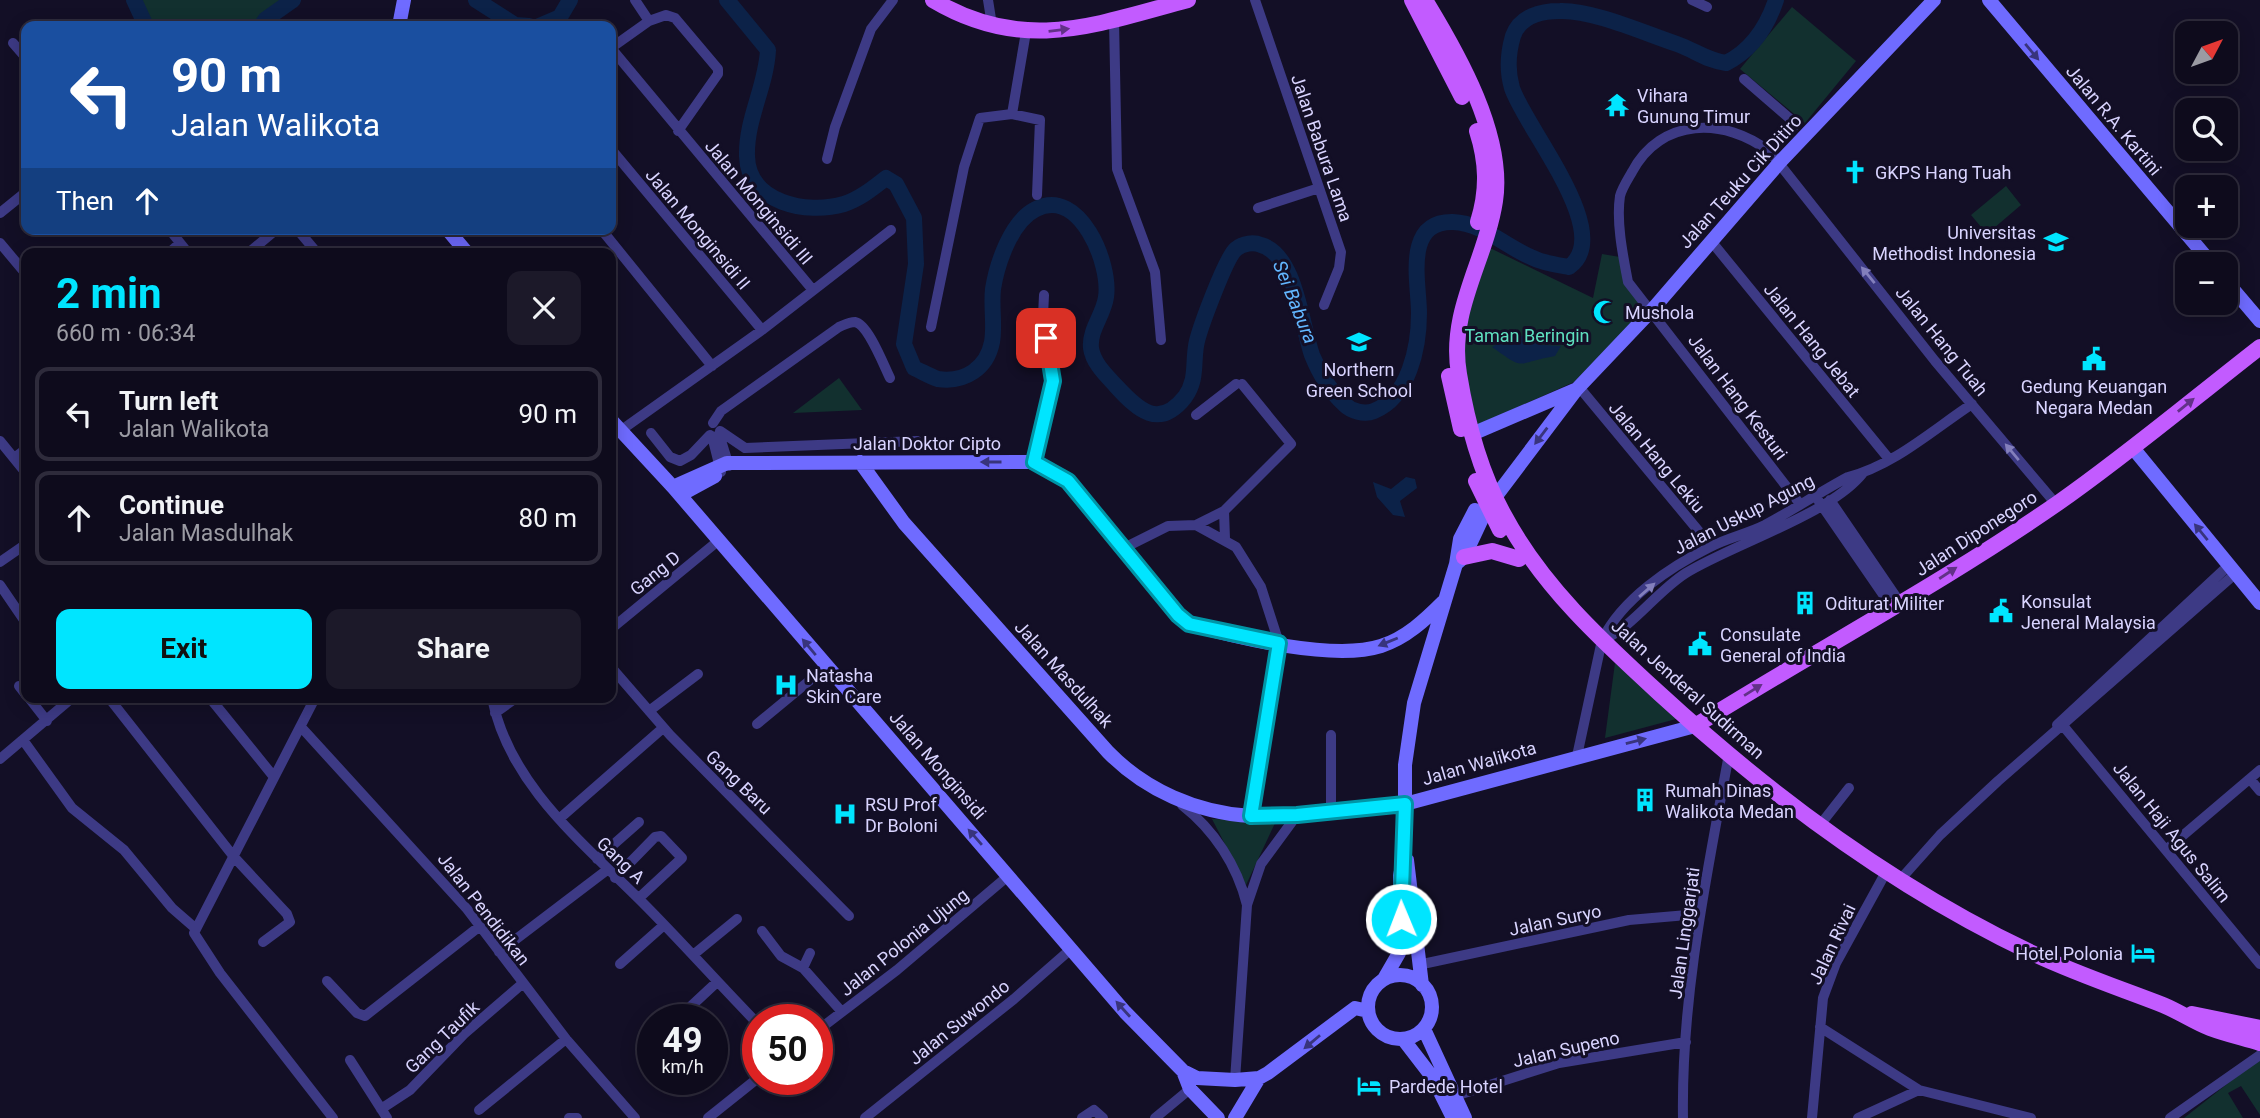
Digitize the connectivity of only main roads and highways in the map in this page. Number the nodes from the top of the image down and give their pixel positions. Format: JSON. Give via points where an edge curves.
{"nodes":[{"id":1,"x":933,"y":0,"type":"edge"},
{"id":2,"x":1188,"y":0,"type":"edge"},
{"id":3,"x":1412,"y":0,"type":"edge"},
{"id":4,"x":1425,"y":0,"type":"edge"},
{"id":5,"x":1487,"y":211,"type":"junction"},
{"id":6,"x":1470,"y":264,"type":"junction"},
{"id":7,"x":2260,"y":347,"type":"edge"},
{"id":8,"x":1489,"y":499,"type":"junction"},
{"id":9,"x":1519,"y":559,"type":"junction"},
{"id":10,"x":1460,"y":561,"type":"road end"},
{"id":11,"x":1545,"y":580,"type":"junction"},
{"id":12,"x":1695,"y":726,"type":"junction"},
{"id":13,"x":2182,"y":1013,"type":"junction"},
{"id":14,"x":2260,"y":1028,"type":"edge"},
{"id":15,"x":2260,"y":1044,"type":"edge"}],
"edges":[{"from":1,"to":2,"type":"main road","one_way":true,"via":[[992,25],[1026,32],[1081,28]]},
{"from":3,"to":5,"type":"main road","name":"Jalan Jenderal Sudirman","via":[[1449,68],[1482,146]]},
{"from":4,"to":5,"type":"main road","name":"Jalan Jenderal Sudirman","via":[[1458,60],[1491,139],[1496,177]]},
{"from":5,"to":6,"type":"main road","name":"Jalan Jenderal Sudirman"},
{"from":6,"to":8,"type":"main road","name":"Jalan Jenderal Sudirman","via":[[1458,322],[1459,374]]},
{"from":6,"to":8,"type":"main road","name":"Jalan Jenderal Sudirman","via":[[1450,312],[1447,355],[1454,405]]},
{"from":12,"to":7,"type":"main road","name":"Jalan Diponegoro","one_way":true,"via":[[1897,606],[2056,504]]},
{"from":8,"to":9,"type":"main road","name":"Jalan Jenderal Sudirman"},
{"from":8,"to":11,"type":"main road","name":"Jalan Jenderal Sudirman"},
{"from":9,"to":10,"type":"main road","via":[[1492,551]]},
{"from":9,"to":11,"type":"main road","name":"Jalan Jenderal Sudirman"},
{"from":11,"to":12,"type":"main road","name":"Jalan Jenderal Sudirman"},
{"from":12,"to":13,"type":"main road","name":"Jalan Jenderal Sudirman","via":[[1893,876],[2032,953]]},
{"from":13,"to":14,"type":"main road","name":"Jalan Jenderal Sudirman"},
{"from":13,"to":15,"type":"main road","name":"Jalan Jenderal Sudirman","via":[[2209,1028]]}]}
